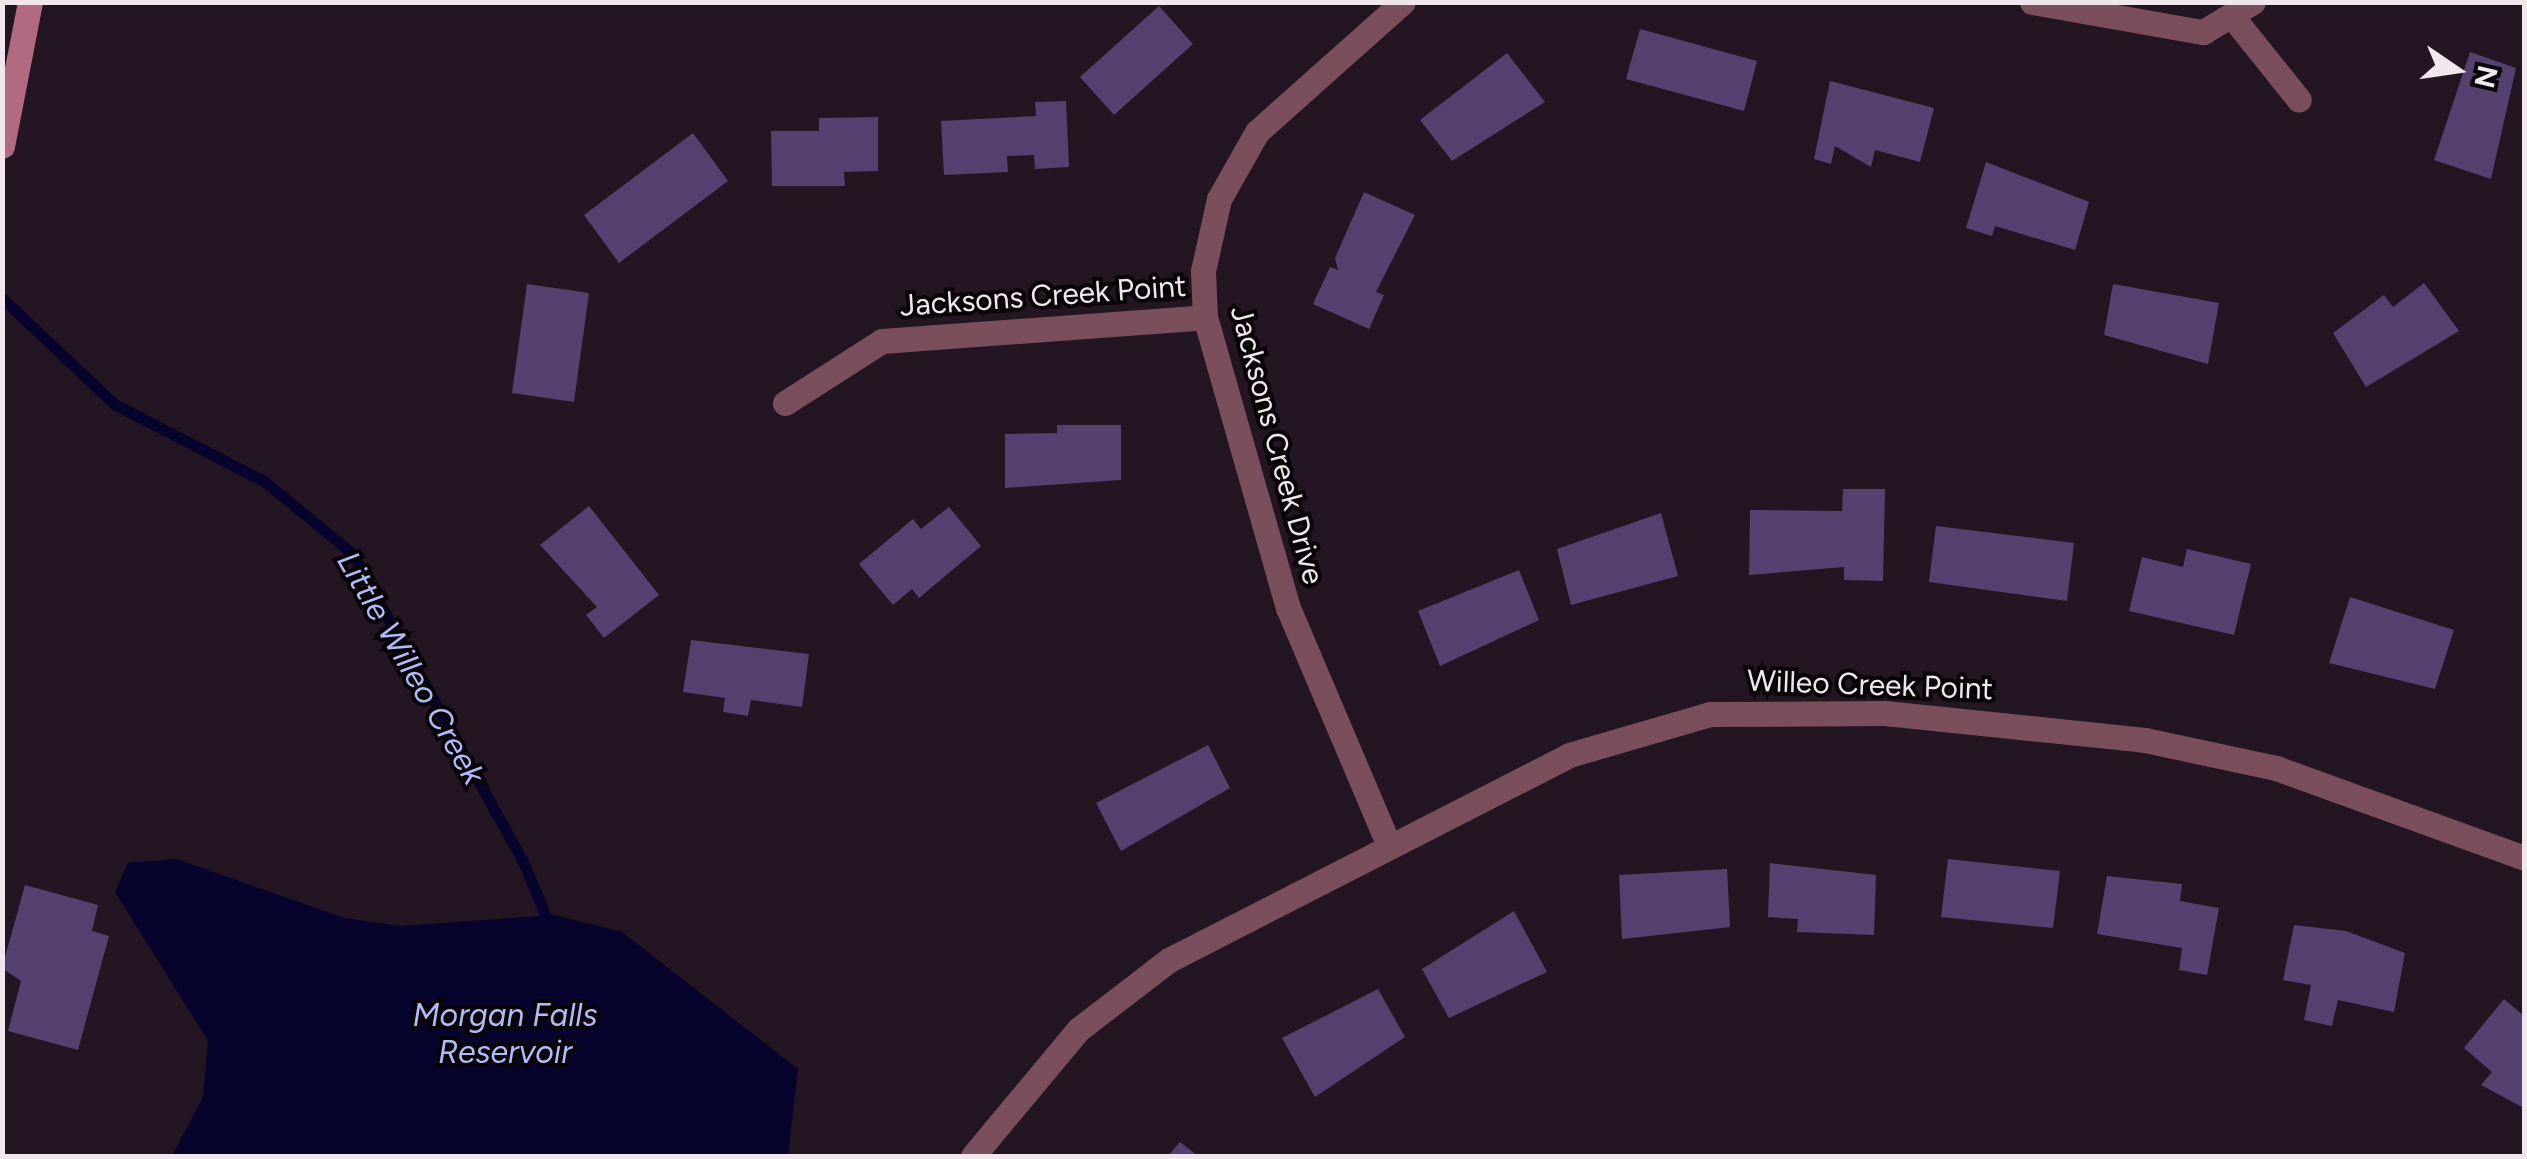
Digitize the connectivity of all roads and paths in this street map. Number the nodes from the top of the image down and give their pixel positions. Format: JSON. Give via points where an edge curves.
{"nodes":[{"id":1,"x":30,"y":2,"type":"edge"},
{"id":2,"x":1402,"y":2,"type":"edge"},
{"id":3,"x":2032,"y":2,"type":"edge"},
{"id":4,"x":2244,"y":11,"type":"edge"},
{"id":5,"x":2299,"y":100,"type":"dead end"},
{"id":6,"x":2,"y":146,"type":"edge"},
{"id":7,"x":1205,"y":317,"type":"junction"},
{"id":8,"x":785,"y":402,"type":"dead end"},
{"id":9,"x":1387,"y":841,"type":"junction"},
{"id":10,"x":2524,"y":858,"type":"edge"},
{"id":11,"x":973,"y":1156,"type":"edge"}],
"edges":[{"from":1,"to":6,"type":"street"},
{"from":2,"to":7,"type":"street","name":"Jacksons Creek Drive","via":[[1296,92],[1238,162],[1209,230]]},
{"from":3,"to":4,"type":"street","via":[[2203,32]]},
{"from":4,"to":5,"type":"street"},
{"from":7,"to":8,"type":"street","name":"Jacksons Creek Point","via":[[882,341]]},
{"from":7,"to":9,"type":"street","name":"Jacksons Creek Drive","via":[[1288,608]]},
{"from":9,"to":10,"type":"street","name":"Willeo Creek Point","via":[[1607,740],[1710,714],[1816,710],[2029,724],[2211,753]]},
{"from":9,"to":11,"type":"street","name":"Willeo Creek Point","via":[[1135,981],[1078,1029]]}]}
